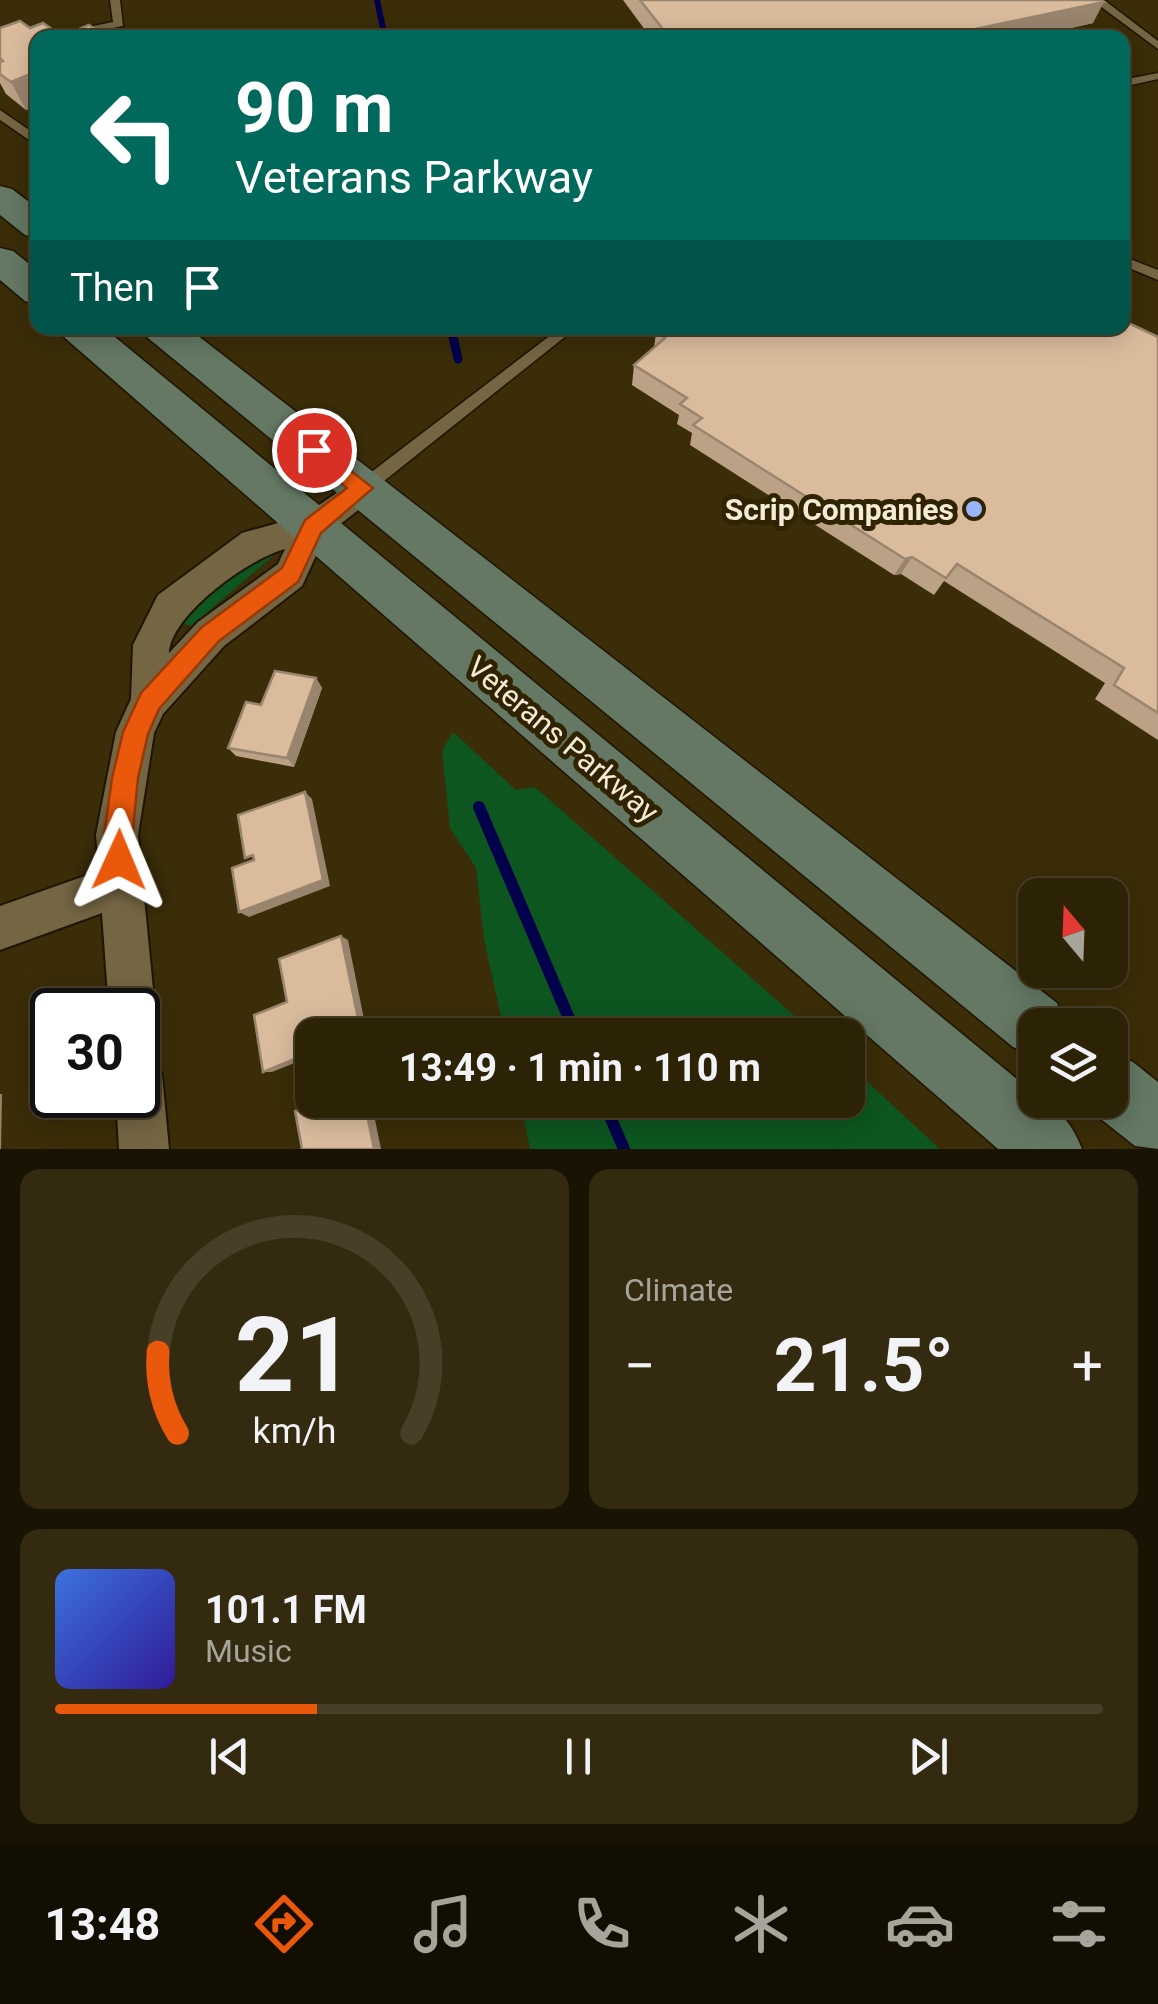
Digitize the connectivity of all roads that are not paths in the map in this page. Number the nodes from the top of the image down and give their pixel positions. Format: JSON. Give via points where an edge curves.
{"nodes":[{"id":1,"x":115,"y":0,"type":"edge"},
{"id":2,"x":1097,"y":0,"type":"edge"},
{"id":3,"x":119,"y":24,"type":"junction"},
{"id":4,"x":84,"y":30,"type":"edge"},
{"id":5,"x":120,"y":30,"type":"edge"},
{"id":6,"x":30,"y":39,"type":"edge"},
{"id":7,"x":19,"y":41,"type":"edge"},
{"id":8,"x":1158,"y":46,"type":"edge"},
{"id":9,"x":1158,"y":76,"type":"edge"},
{"id":10,"x":1130,"y":82,"type":"edge"},
{"id":11,"x":0,"y":114,"type":"edge"},
{"id":12,"x":30,"y":136,"type":"edge"},
{"id":13,"x":0,"y":260,"type":"edge"},
{"id":14,"x":1130,"y":263,"type":"edge"},
{"id":15,"x":1158,"y":275,"type":"edge"},
{"id":16,"x":30,"y":285,"type":"edge"},
{"id":17,"x":87,"y":335,"type":"edge"},
{"id":18,"x":171,"y":335,"type":"edge"},
{"id":19,"x":561,"y":335,"type":"edge"},
{"id":20,"x":362,"y":488,"type":"junction"},
{"id":21,"x":313,"y":527,"type":"junction"},
{"id":22,"x":122,"y":886,"type":"junction"},
{"id":23,"x":0,"y":928,"type":"edge"},
{"id":24,"x":130,"y":988,"type":"edge"},
{"id":25,"x":1018,"y":1011,"type":"edge"},
{"id":26,"x":1128,"y":1100,"type":"edge"},
{"id":27,"x":142,"y":1118,"type":"edge"},
{"id":28,"x":1158,"y":1124,"type":"edge"},
{"id":29,"x":144,"y":1149,"type":"edge"},
{"id":30,"x":1048,"y":1149,"type":"edge"}],
"edges":[{"from":1,"to":3,"type":"lane"},
{"from":2,"to":8,"type":"lane"},
{"from":3,"to":4,"type":"lane"},
{"from":3,"to":5,"type":"lane"},
{"from":6,"to":7,"type":"lane"},
{"from":9,"to":10,"type":"lane"},
{"from":11,"to":12,"type":"lane"},
{"from":13,"to":16,"type":"main road"},
{"from":14,"to":15,"type":"lane"},
{"from":17,"to":21,"type":"main road","name":"Veterans Parkway"},
{"from":18,"to":20,"type":"main road"},
{"from":19,"to":20,"type":"lane"},
{"from":20,"to":21,"type":"street"},
{"from":20,"to":25,"type":"main road"},
{"from":21,"to":22,"type":"street","via":[[290,575],[211,634],[150,701],[125,778],[117,835]]},
{"from":21,"to":30,"type":"main road","name":"Veterans Parkway"},
{"from":22,"to":23,"type":"street"},
{"from":22,"to":24,"type":"street"},
{"from":26,"to":28,"type":"main road"},
{"from":27,"to":29,"type":"street"}]}
